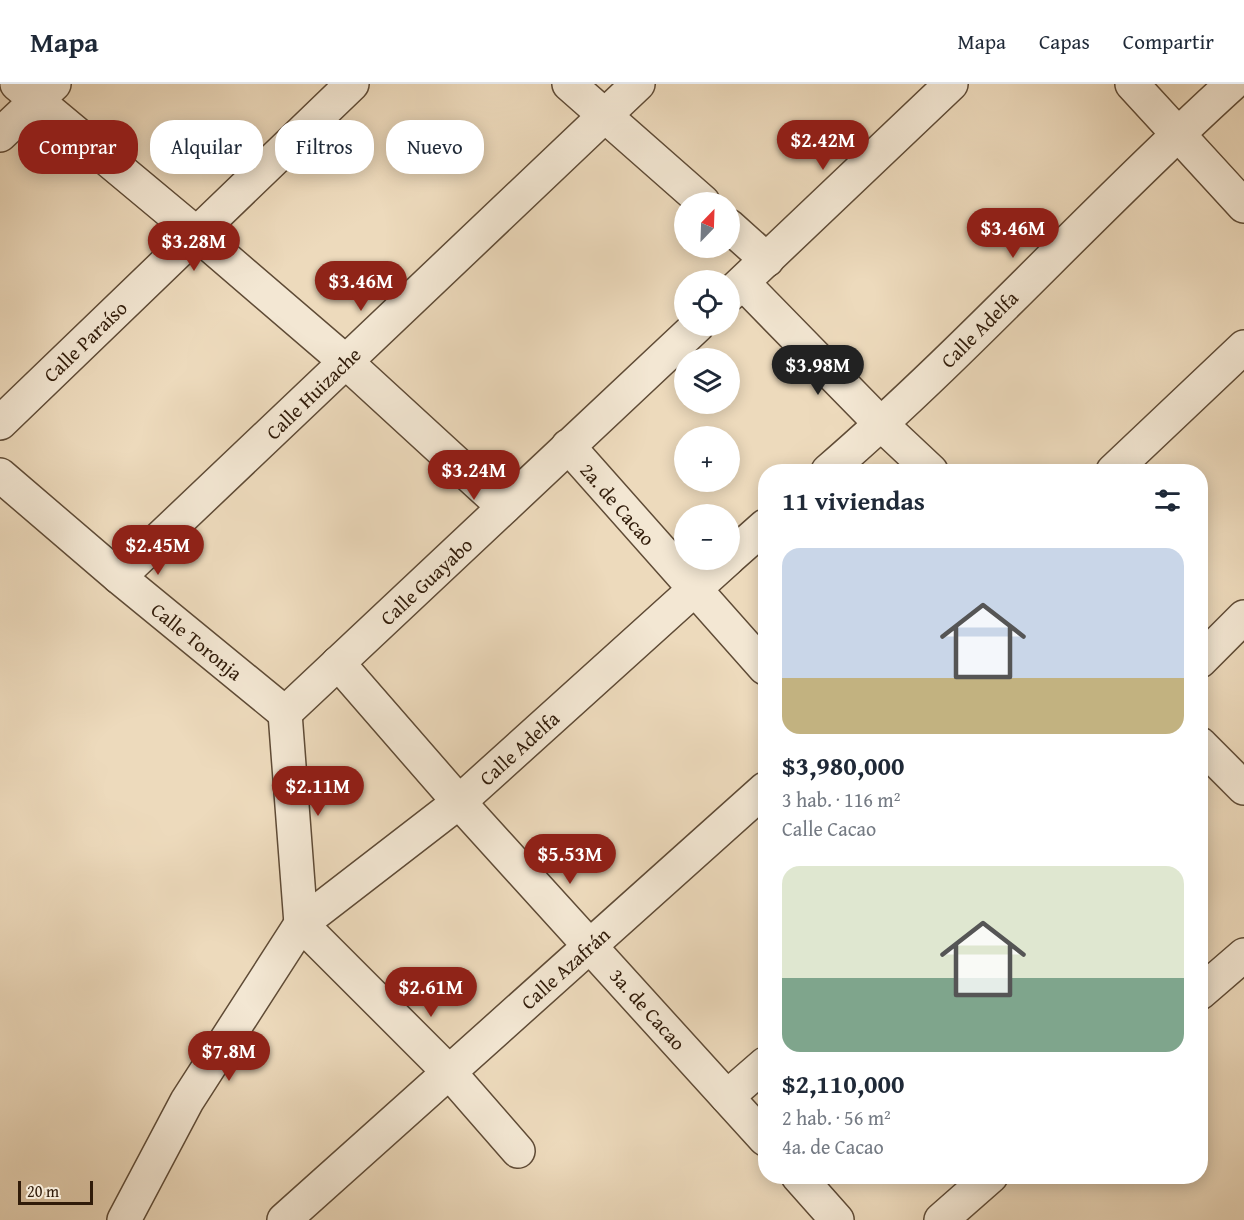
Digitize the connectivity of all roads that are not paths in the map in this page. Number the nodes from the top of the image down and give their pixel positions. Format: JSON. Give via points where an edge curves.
{"nodes":[{"id":1,"x":352,"y":84,"type":"edge"},
{"id":2,"x":569,"y":84,"type":"edge"},
{"id":3,"x":638,"y":84,"type":"edge"},
{"id":4,"x":951,"y":84,"type":"edge"},
{"id":5,"x":1131,"y":84,"type":"edge"},
{"id":6,"x":1232,"y":84,"type":"edge"},
{"id":7,"x":36,"y":90,"type":"edge"},
{"id":8,"x":605,"y":115,"type":"junction"},
{"id":9,"x":1176,"y":134,"type":"junction"},
{"id":10,"x":0,"y":135,"type":"edge"},
{"id":11,"x":692,"y":192,"type":"edge"},
{"id":12,"x":1244,"y":206,"type":"edge"},
{"id":13,"x":197,"y":234,"type":"junction"},
{"id":14,"x":740,"y":236,"type":"edge"},
{"id":15,"x":767,"y":260,"type":"junction"},
{"id":16,"x":740,"y":285,"type":"edge"},
{"id":17,"x":740,"y":293,"type":"edge"},
{"id":18,"x":686,"y":336,"type":"edge"},
{"id":19,"x":1244,"y":347,"type":"edge"},
{"id":20,"x":346,"y":362,"type":"junction"},
{"id":21,"x":0,"y":423,"type":"edge"},
{"id":22,"x":882,"y":425,"type":"junction"},
{"id":23,"x":568,"y":446,"type":"junction"},
{"id":24,"x":836,"y":464,"type":"edge"},
{"id":25,"x":924,"y":464,"type":"edge"},
{"id":26,"x":1120,"y":464,"type":"edge"},
{"id":27,"x":0,"y":475,"type":"edge"},
{"id":28,"x":504,"y":507,"type":"junction"},
{"id":29,"x":758,"y":532,"type":"edge"},
{"id":30,"x":740,"y":548,"type":"edge"},
{"id":31,"x":715,"y":570,"type":"edge"},
{"id":32,"x":119,"y":577,"type":"junction"},
{"id":33,"x":693,"y":589,"type":"junction"},
{"id":34,"x":1244,"y":616,"type":"edge"},
{"id":35,"x":1208,"y":653,"type":"edge"},
{"id":36,"x":758,"y":660,"type":"edge"},
{"id":37,"x":338,"y":663,"type":"junction"},
{"id":38,"x":285,"y":713,"type":"junction"},
{"id":39,"x":1208,"y":752,"type":"edge"},
{"id":40,"x":1244,"y":788,"type":"edge"},
{"id":41,"x":758,"y":795,"type":"edge"},
{"id":42,"x":459,"y":802,"type":"junction"},
{"id":43,"x":300,"y":924,"type":"junction"},
{"id":44,"x":591,"y":945,"type":"junction"},
{"id":45,"x":1244,"y":955,"type":"edge"},
{"id":46,"x":1208,"y":986,"type":"edge"},
{"id":47,"x":758,"y":1070,"type":"edge"},
{"id":48,"x":449,"y":1072,"type":"junction"},
{"id":49,"x":727,"y":1097,"type":"junction"},
{"id":50,"x":758,"y":1131,"type":"edge"},
{"id":51,"x":518,"y":1151,"type":"dead end"},
{"id":52,"x":805,"y":1184,"type":"edge"},
{"id":53,"x":982,"y":1184,"type":"edge"},
{"id":54,"x":124,"y":1220,"type":"edge"},
{"id":55,"x":284,"y":1220,"type":"edge"},
{"id":56,"x":837,"y":1220,"type":"edge"},
{"id":57,"x":941,"y":1220,"type":"edge"}],
"edges":[{"from":1,"to":13,"type":"street","name":"Calle Paraíso"},
{"from":2,"to":8,"type":"street"},
{"from":3,"to":8,"type":"street","name":"Calle Huizache"},
{"from":4,"to":15,"type":"street"},
{"from":5,"to":9,"type":"street"},
{"from":6,"to":9,"type":"street","name":"Calle Adelfa"},
{"from":7,"to":10,"type":"street"},
{"from":7,"to":13,"type":"street"},
{"from":8,"to":11,"type":"street"},
{"from":8,"to":20,"type":"street","name":"Calle Huizache"},
{"from":9,"to":12,"type":"street"},
{"from":9,"to":22,"type":"street","name":"Calle Adelfa"},
{"from":13,"to":20,"type":"street"},
{"from":13,"to":21,"type":"street","name":"Calle Paraíso"},
{"from":14,"to":15,"type":"street"},
{"from":15,"to":16,"type":"street"},
{"from":17,"to":22,"type":"street"},
{"from":18,"to":23,"type":"street","name":"Calle Guayabo"},
{"from":19,"to":26,"type":"street"},
{"from":20,"to":28,"type":"street"},
{"from":20,"to":32,"type":"street","name":"Calle Huizache"},
{"from":22,"to":24,"type":"street","name":"Calle Adelfa"},
{"from":22,"to":25,"type":"street"},
{"from":23,"to":28,"type":"street","name":"Calle Guayabo"},
{"from":23,"to":33,"type":"street","name":"2a. de Cacao"},
{"from":27,"to":32,"type":"street","name":"Calle Toronja"},
{"from":28,"to":37,"type":"street","name":"Calle Guayabo"},
{"from":29,"to":30,"type":"street","name":"Calle Adelfa"},
{"from":31,"to":33,"type":"street","name":"Calle Adelfa"},
{"from":32,"to":38,"type":"street","name":"Calle Toronja"},
{"from":33,"to":36,"type":"street","name":"2a. de Cacao"},
{"from":33,"to":42,"type":"street","name":"Calle Adelfa"},
{"from":34,"to":35,"type":"street"},
{"from":37,"to":38,"type":"street","name":"Calle Guayabo"},
{"from":37,"to":42,"type":"street","name":"3a. de Cacao"},
{"from":38,"to":43,"type":"street"},
{"from":39,"to":40,"type":"street"},
{"from":41,"to":44,"type":"street","name":"Calle Azafrán"},
{"from":42,"to":43,"type":"street","name":"Calle Adelfa"},
{"from":42,"to":44,"type":"street","name":"3a. de Cacao"},
{"from":43,"to":48,"type":"street"},
{"from":43,"to":54,"type":"street","name":"Calle Adelfa","via":[[187,1101]]},
{"from":44,"to":48,"type":"street","name":"Calle Azafrán"},
{"from":44,"to":49,"type":"street","name":"3a. de Cacao"},
{"from":45,"to":46,"type":"street"},
{"from":47,"to":49,"type":"street"},
{"from":48,"to":51,"type":"street"},
{"from":48,"to":55,"type":"street","name":"Calle Azafrán"},
{"from":49,"to":50,"type":"street","name":"3a. de Cacao"},
{"from":52,"to":56,"type":"street"},
{"from":53,"to":57,"type":"street"}]}
